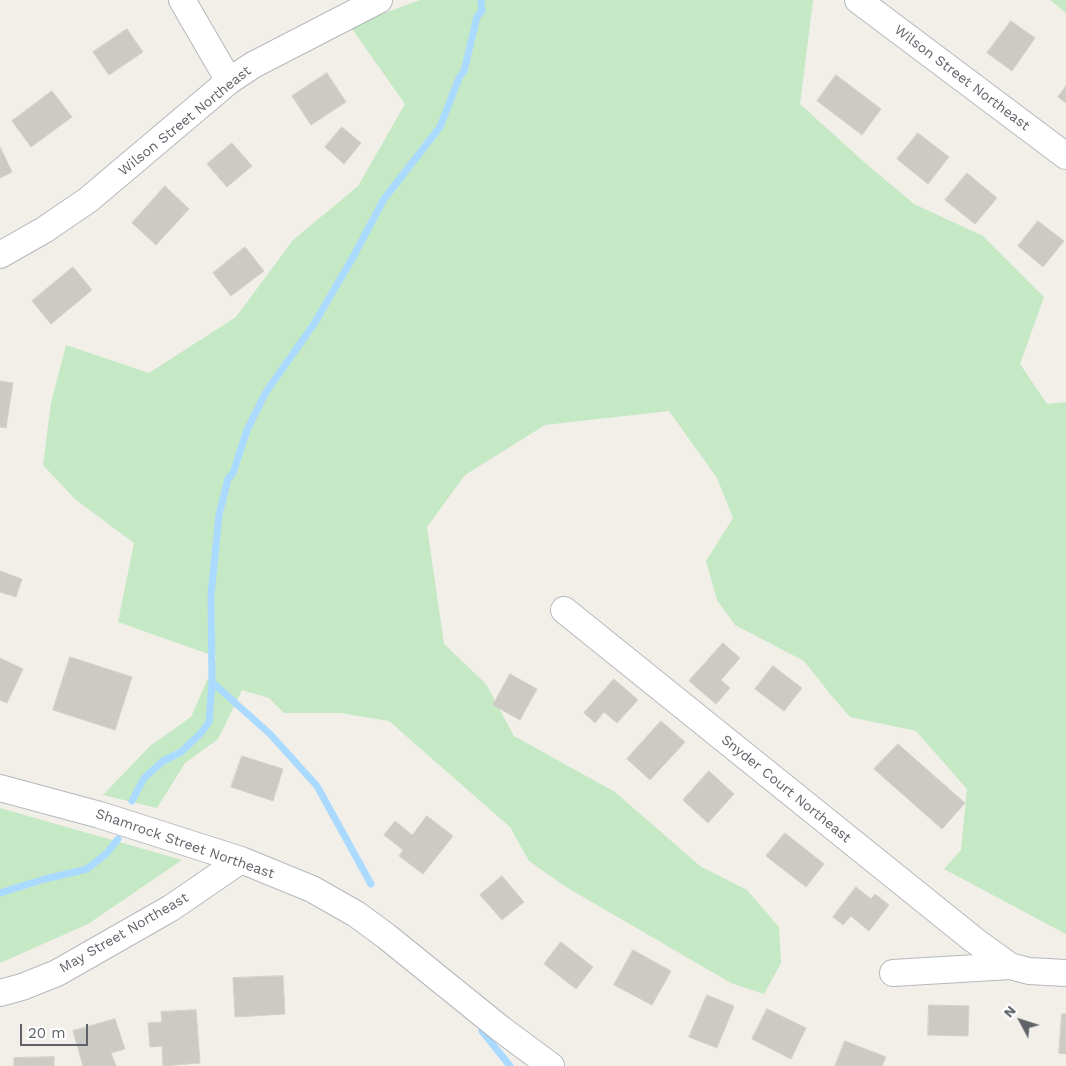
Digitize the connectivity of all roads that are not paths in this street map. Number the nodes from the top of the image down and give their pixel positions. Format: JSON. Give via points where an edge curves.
{"nodes":[{"id":1,"x":182,"y":0,"type":"edge"},
{"id":2,"x":379,"y":0,"type":"edge"},
{"id":3,"x":858,"y":0,"type":"edge"},
{"id":4,"x":229,"y":81,"type":"junction"},
{"id":5,"x":1066,"y":156,"type":"edge"},
{"id":6,"x":0,"y":255,"type":"edge"},
{"id":7,"x":564,"y":610,"type":"dead end"},
{"id":8,"x":0,"y":788,"type":"edge"},
{"id":9,"x":242,"y":860,"type":"junction"},
{"id":10,"x":1010,"y":966,"type":"junction"},
{"id":11,"x":893,"y":973,"type":"dead end"},
{"id":12,"x":1066,"y":973,"type":"edge"},
{"id":13,"x":0,"y":993,"type":"edge"},
{"id":14,"x":551,"y":1066,"type":"edge"}],
"edges":[{"from":1,"to":4,"type":"street"},
{"from":2,"to":4,"type":"street","name":"Wilson Street Northeast","via":[[253,65]]},
{"from":3,"to":5,"type":"street","name":"Wilson Street Northeast"},
{"from":4,"to":6,"type":"street","name":"Wilson Street Northeast","via":[[88,200]]},
{"from":7,"to":10,"type":"street","name":"Snyder Court Northeast"},
{"from":8,"to":9,"type":"street","name":"Shamrock Street Northeast","via":[[100,815]]},
{"from":9,"to":13,"type":"street","name":"May Street Northeast","via":[[171,908],[56,973]]},
{"from":9,"to":14,"type":"street","name":"Shamrock Street Northeast","via":[[312,889],[356,914]]},
{"from":10,"to":11,"type":"street"},
{"from":10,"to":12,"type":"street","via":[[1029,971]]}]}
